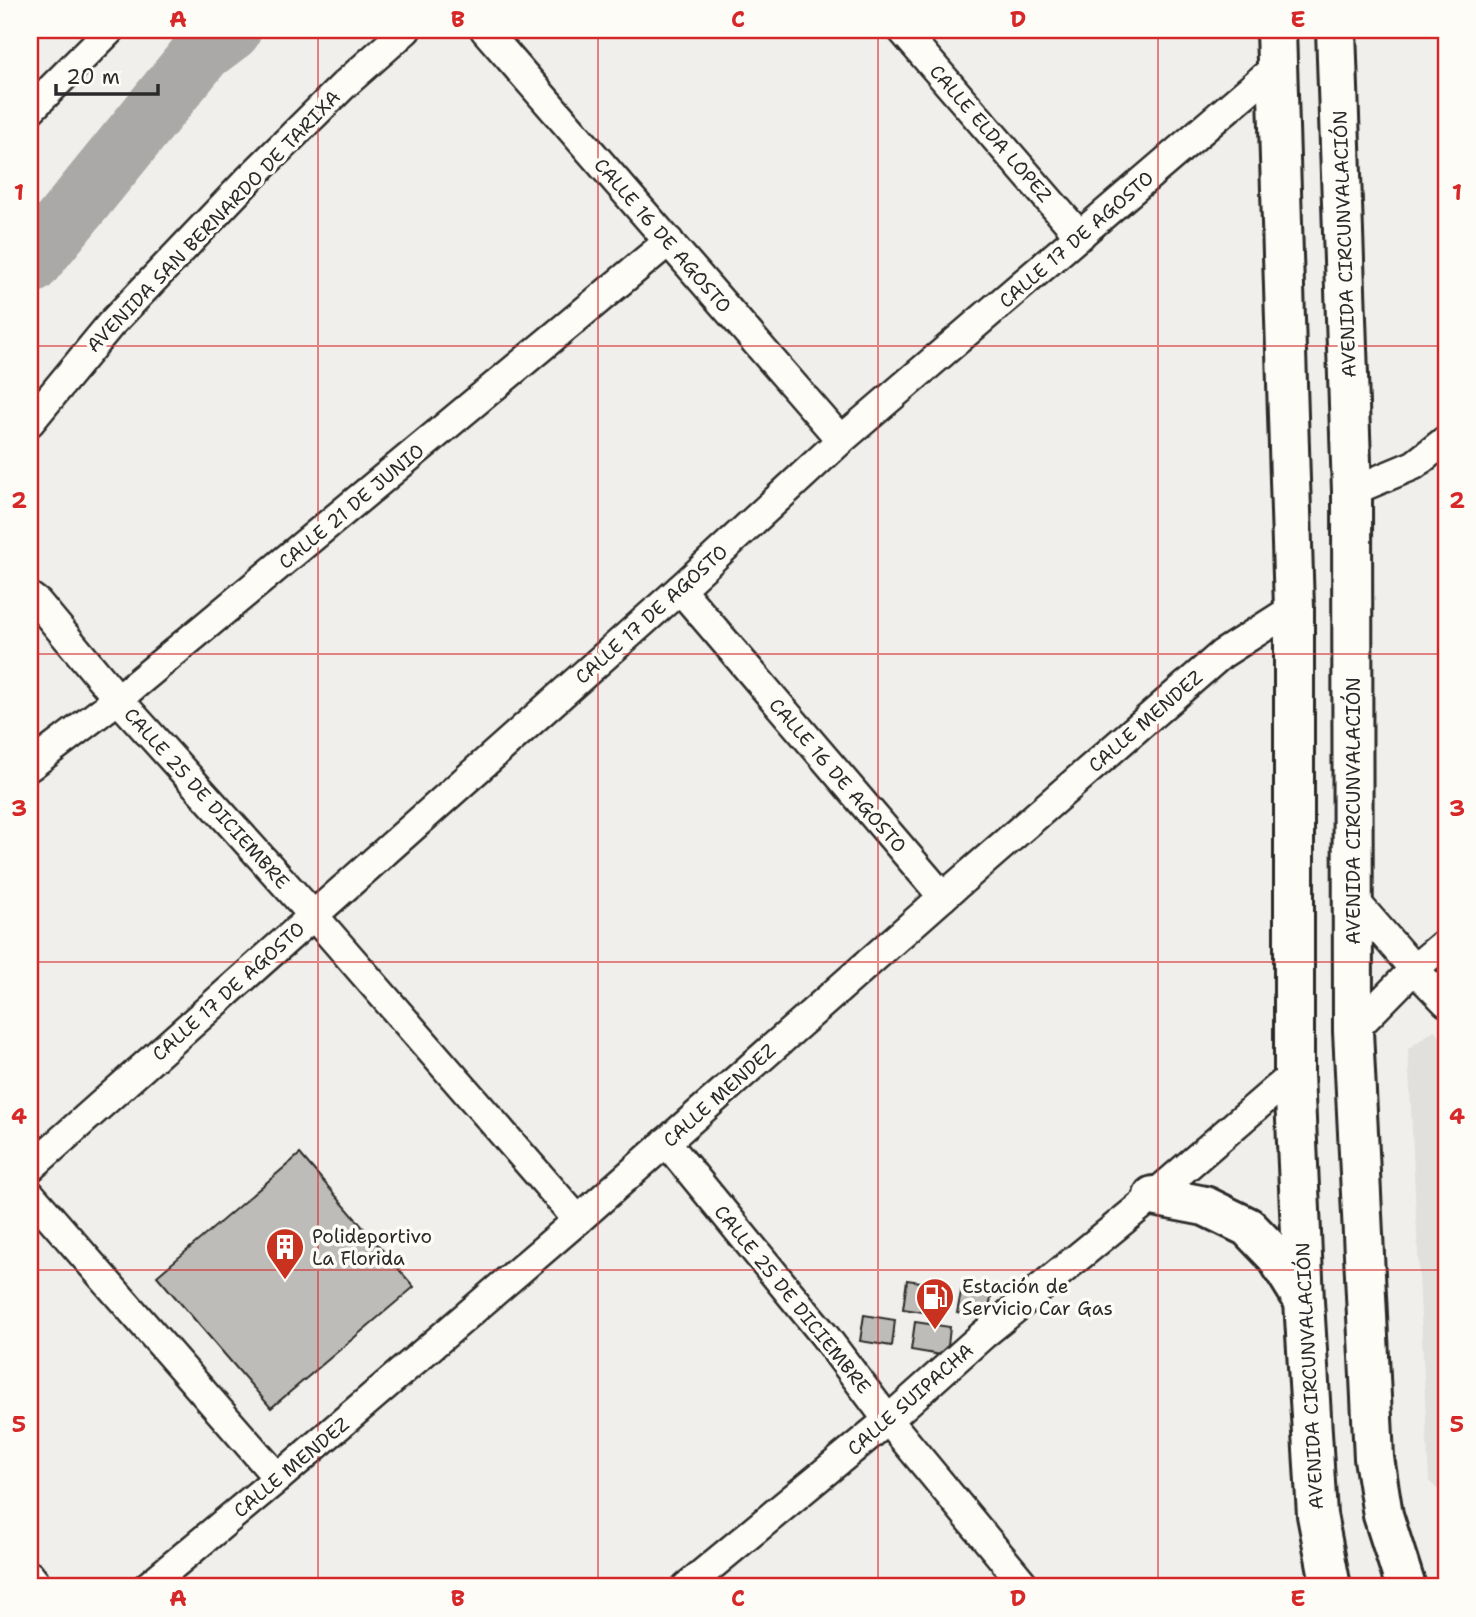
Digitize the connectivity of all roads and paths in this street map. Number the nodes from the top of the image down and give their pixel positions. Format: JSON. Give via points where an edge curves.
{"nodes":[{"id":1,"x":110,"y":30,"type":"edge"},
{"id":2,"x":406,"y":30,"type":"edge"},
{"id":3,"x":485,"y":30,"type":"edge"},
{"id":4,"x":902,"y":30,"type":"edge"},
{"id":5,"x":1336,"y":30,"type":"edge"},
{"id":6,"x":1277,"y":48,"type":"edge"},
{"id":7,"x":30,"y":110,"type":"edge"},
{"id":8,"x":1080,"y":236,"type":"junction"},
{"id":9,"x":668,"y":241,"type":"junction"},
{"id":10,"x":30,"y":422,"type":"edge"},
{"id":11,"x":841,"y":440,"type":"junction"},
{"id":12,"x":1446,"y":440,"type":"edge"},
{"id":13,"x":1352,"y":491,"type":"junction"},
{"id":14,"x":680,"y":589,"type":"junction"},
{"id":15,"x":30,"y":597,"type":"edge"},
{"id":16,"x":1294,"y":608,"type":"junction"},
{"id":17,"x":118,"y":699,"type":"junction"},
{"id":18,"x":30,"y":766,"type":"edge"},
{"id":19,"x":943,"y":897,"type":"junction"},
{"id":20,"x":1354,"y":900,"type":"junction"},
{"id":21,"x":313,"y":915,"type":"junction"},
{"id":22,"x":1446,"y":942,"type":"edge"},
{"id":23,"x":1414,"y":969,"type":"junction"},
{"id":24,"x":1446,"y":1002,"type":"edge"},
{"id":25,"x":1353,"y":1031,"type":"junction"},
{"id":26,"x":1294,"y":1074,"type":"junction"},
{"id":27,"x":666,"y":1142,"type":"junction"},
{"id":28,"x":30,"y":1168,"type":"edge"},
{"id":29,"x":30,"y":1194,"type":"edge"},
{"id":30,"x":1153,"y":1196,"type":"junction"},
{"id":31,"x":578,"y":1220,"type":"junction"},
{"id":32,"x":1304,"y":1301,"type":"junction"},
{"id":33,"x":888,"y":1420,"type":"junction"},
{"id":34,"x":278,"y":1478,"type":"junction"},
{"id":35,"x":30,"y":1576,"type":"edge"},
{"id":36,"x":39,"y":1587,"type":"edge"},
{"id":37,"x":147,"y":1587,"type":"edge"},
{"id":38,"x":686,"y":1587,"type":"edge"},
{"id":39,"x":1026,"y":1587,"type":"edge"},
{"id":40,"x":1331,"y":1587,"type":"edge"},
{"id":41,"x":1406,"y":1587,"type":"edge"}],
"edges":[{"from":1,"to":7,"type":"street"},
{"from":2,"to":10,"type":"street","name":"AVENIDA SAN BERNARDO DE TARIXA","via":[[240,188],[110,326]]},
{"from":3,"to":9,"type":"street","name":"CALLE 16 DE AGOSTO"},
{"from":4,"to":8,"type":"street","name":"CALLE ELDA LOPEZ"},
{"from":5,"to":13,"type":"highway","name":"AVENIDA CIRCUNVALACIÓN"},
{"from":6,"to":8,"type":"street","name":"CALLE 17 DE AGOSTO"},
{"from":6,"to":16,"type":"highway","name":"AVENIDA CIRCUNVALACIÓN"},
{"from":8,"to":11,"type":"street","name":"CALLE 17 DE AGOSTO"},
{"from":9,"to":11,"type":"street","name":"CALLE 16 DE AGOSTO"},
{"from":9,"to":17,"type":"street","name":"CALLE 21 DE JUNIO"},
{"from":11,"to":14,"type":"street","name":"CALLE 17 DE AGOSTO"},
{"from":12,"to":13,"type":"street","via":[[1414,464]]},
{"from":13,"to":20,"type":"highway","name":"AVENIDA CIRCUNVALACIÓN"},
{"from":14,"to":19,"type":"street","name":"CALLE 16 DE AGOSTO"},
{"from":14,"to":21,"type":"street","name":"CALLE 17 DE AGOSTO"},
{"from":15,"to":17,"type":"street","name":"CALLE 25 DE DICIEMBRE"},
{"from":16,"to":19,"type":"street","name":"CALLE MENDEZ","via":[[1222,654]]},
{"from":16,"to":26,"type":"highway","name":"AVENIDA CIRCUNVALACIÓN"},
{"from":17,"to":18,"type":"street","name":"CALLE 21 DE JUNIO"},
{"from":17,"to":21,"type":"street","name":"CALLE 25 DE DICIEMBRE"},
{"from":19,"to":27,"type":"street","name":"CALLE MENDEZ"},
{"from":20,"to":23,"type":"street"},
{"from":20,"to":25,"type":"highway","name":"AVENIDA CIRCUNVALACIÓN"},
{"from":21,"to":28,"type":"street","name":"CALLE 17 DE AGOSTO"},
{"from":21,"to":31,"type":"street","name":"CALLE 25 DE DICIEMBRE"},
{"from":22,"to":23,"type":"street"},
{"from":23,"to":24,"type":"street"},
{"from":23,"to":25,"type":"street"},
{"from":25,"to":41,"type":"highway","name":"AVENIDA CIRCUNVALACIÓN","via":[[1374,1458],[1383,1515]]},
{"from":26,"to":30,"type":"street","name":"CALLE SUIPACHA"},
{"from":26,"to":32,"type":"highway","name":"AVENIDA CIRCUNVALACIÓN"},
{"from":27,"to":31,"type":"street","name":"CALLE MENDEZ"},
{"from":27,"to":33,"type":"street","name":"CALLE 25 DE DICIEMBRE"},
{"from":29,"to":34,"type":"street"},
{"from":30,"to":32,"type":"highway","via":[[1205,1206],[1248,1227],[1276,1256]]},
{"from":30,"to":33,"type":"street","name":"CALLE SUIPACHA","via":[[983,1335]]},
{"from":31,"to":34,"type":"street","name":"CALLE MENDEZ"},
{"from":32,"to":40,"type":"highway","name":"AVENIDA CIRCUNVALACIÓN","via":[[1317,1515]]},
{"from":33,"to":38,"type":"street","name":"CALLE SUIPACHA"},
{"from":33,"to":39,"type":"street","name":"CALLE 25 DE DICIEMBRE"},
{"from":34,"to":37,"type":"street","name":"CALLE MENDEZ"},
{"from":35,"to":36,"type":"street"}]}
